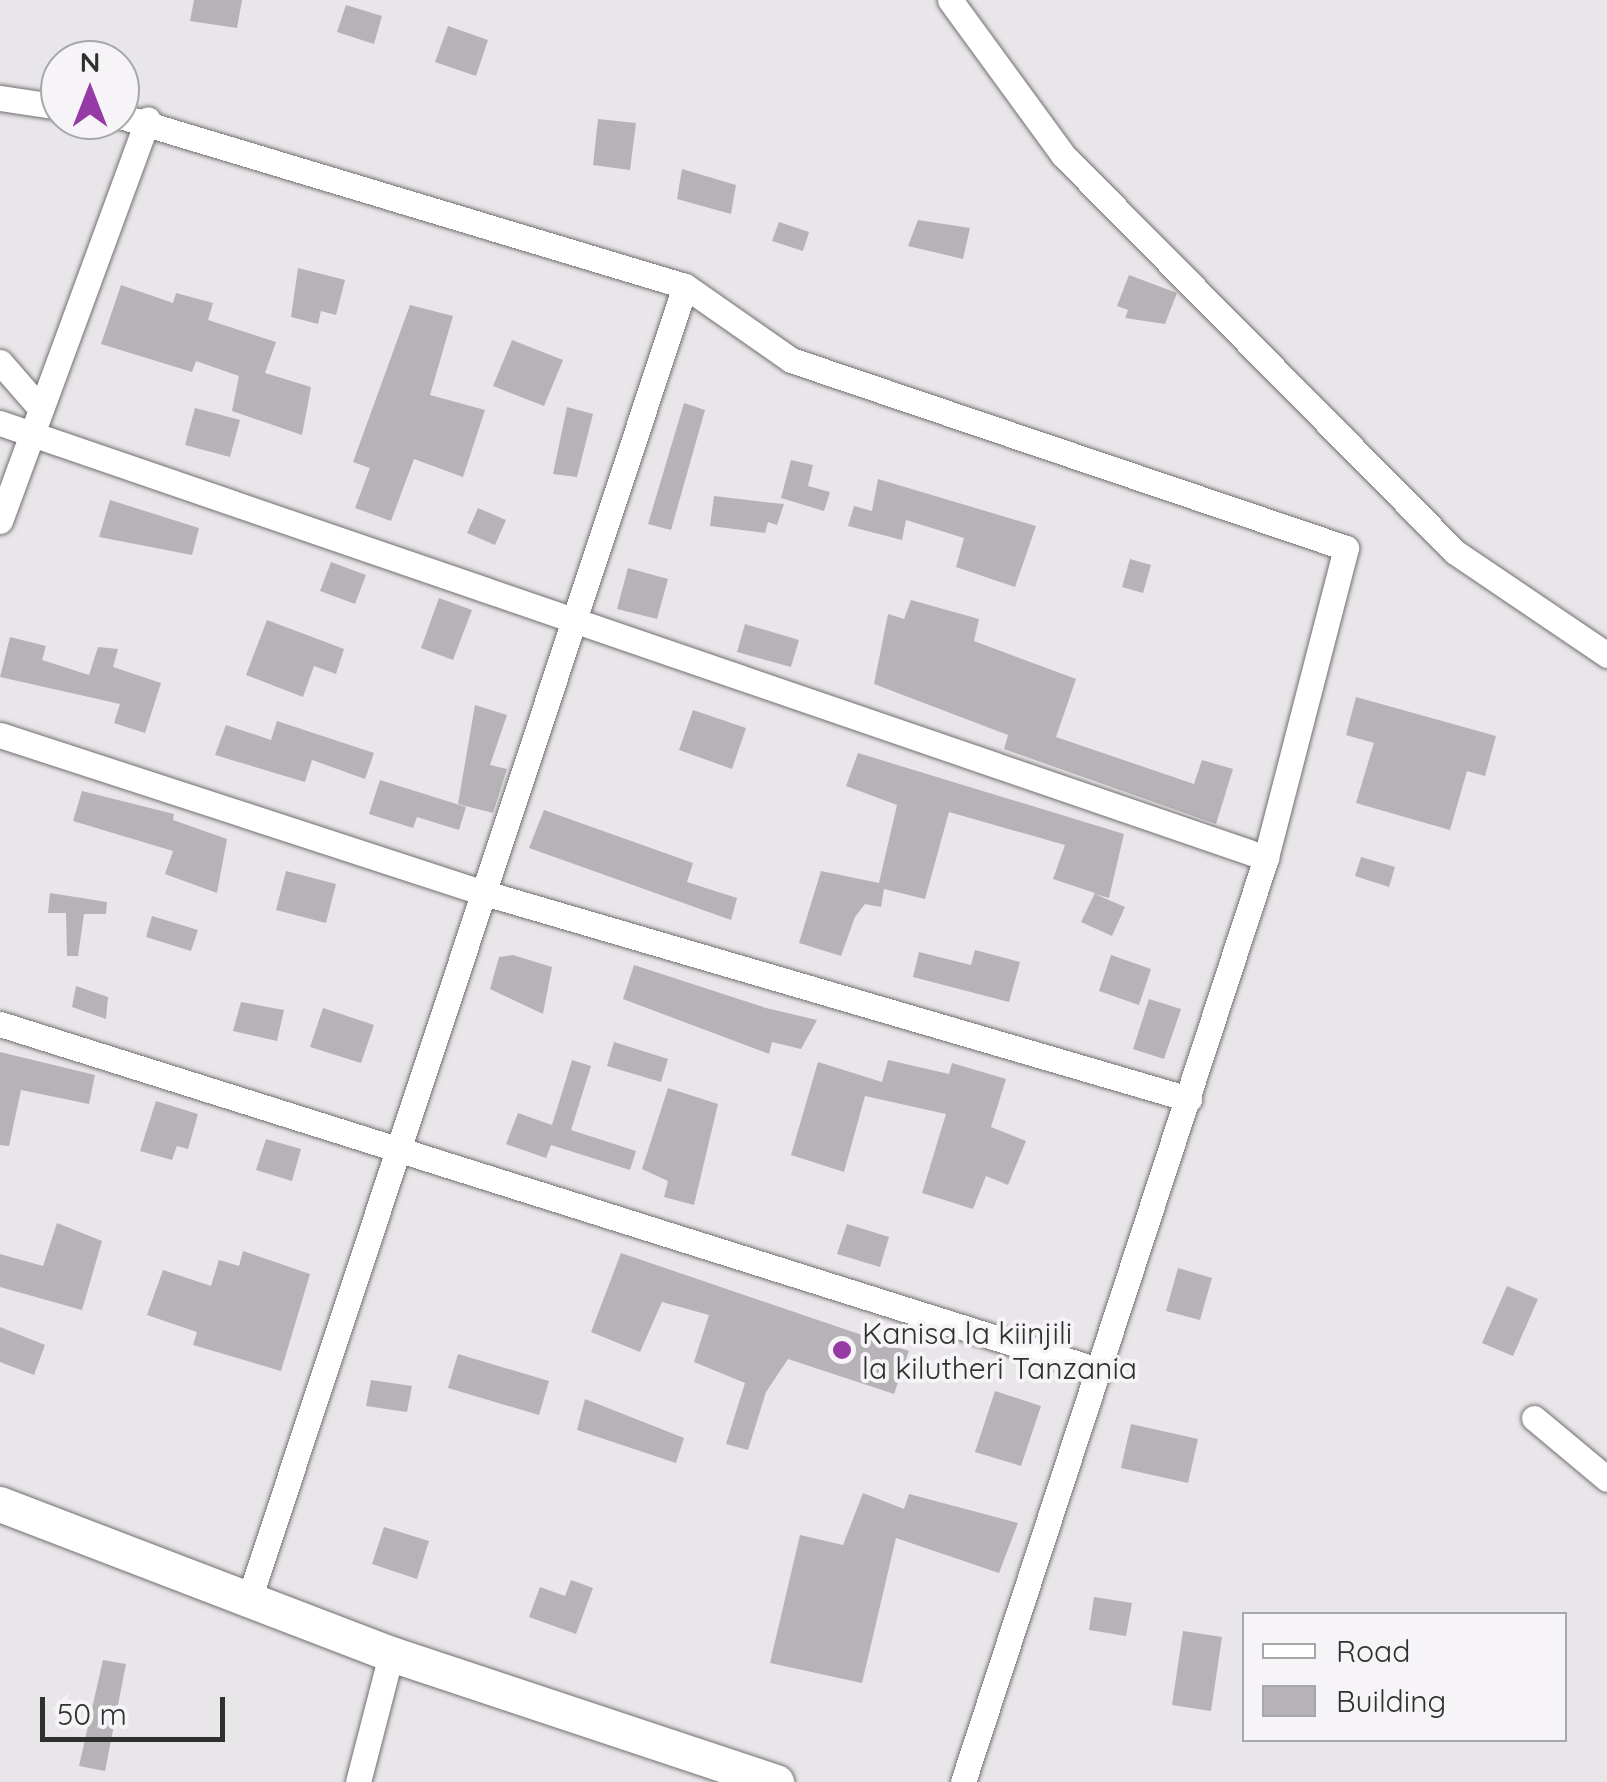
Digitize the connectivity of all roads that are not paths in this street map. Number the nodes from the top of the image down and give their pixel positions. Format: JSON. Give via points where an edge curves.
{"nodes":[{"id":1,"x":950,"y":0,"type":"edge"},
{"id":2,"x":0,"y":98,"type":"edge"},
{"id":3,"x":40,"y":104,"type":"edge"},
{"id":4,"x":140,"y":119,"type":"edge"},
{"id":5,"x":148,"y":120,"type":"junction"},
{"id":6,"x":685,"y":286,"type":"junction"},
{"id":7,"x":0,"y":362,"type":"edge"},
{"id":8,"x":37,"y":420,"type":"junction"},
{"id":9,"x":0,"y":423,"type":"edge"},
{"id":10,"x":0,"y":521,"type":"edge"},
{"id":11,"x":572,"y":626,"type":"junction"},
{"id":12,"x":1607,"y":654,"type":"edge"},
{"id":13,"x":0,"y":734,"type":"edge"},
{"id":14,"x":1266,"y":858,"type":"junction"},
{"id":15,"x":478,"y":891,"type":"junction"},
{"id":16,"x":0,"y":1024,"type":"edge"},
{"id":17,"x":1189,"y":1100,"type":"junction"},
{"id":18,"x":398,"y":1150,"type":"junction"},
{"id":19,"x":1102,"y":1371,"type":"junction"},
{"id":20,"x":1534,"y":1418,"type":"dead end"},
{"id":21,"x":1607,"y":1479,"type":"edge"},
{"id":22,"x":0,"y":1504,"type":"edge"},
{"id":23,"x":249,"y":1599,"type":"junction"},
{"id":24,"x":391,"y":1654,"type":"junction"},
{"id":25,"x":358,"y":1782,"type":"edge"},
{"id":26,"x":776,"y":1782,"type":"edge"},
{"id":27,"x":963,"y":1782,"type":"edge"}],
"edges":[{"from":1,"to":12,"type":"street","via":[[1063,155],[1455,552]]},
{"from":2,"to":3,"type":"street"},
{"from":4,"to":5,"type":"street"},
{"from":5,"to":6,"type":"street"},
{"from":5,"to":8,"type":"street"},
{"from":6,"to":11,"type":"street"},
{"from":6,"to":14,"type":"street","via":[[791,360],[1346,548]]},
{"from":7,"to":8,"type":"street"},
{"from":8,"to":9,"type":"street"},
{"from":8,"to":10,"type":"street"},
{"from":8,"to":11,"type":"street"},
{"from":11,"to":14,"type":"street"},
{"from":11,"to":15,"type":"street"},
{"from":13,"to":15,"type":"street"},
{"from":14,"to":17,"type":"street"},
{"from":15,"to":17,"type":"street"},
{"from":15,"to":18,"type":"street"},
{"from":16,"to":18,"type":"street"},
{"from":17,"to":19,"type":"street"},
{"from":18,"to":19,"type":"street"},
{"from":18,"to":23,"type":"street"},
{"from":19,"to":27,"type":"street"},
{"from":20,"to":21,"type":"street"},
{"from":22,"to":23,"type":"street"},
{"from":23,"to":24,"type":"street"},
{"from":24,"to":25,"type":"street"},
{"from":24,"to":26,"type":"street"}]}
